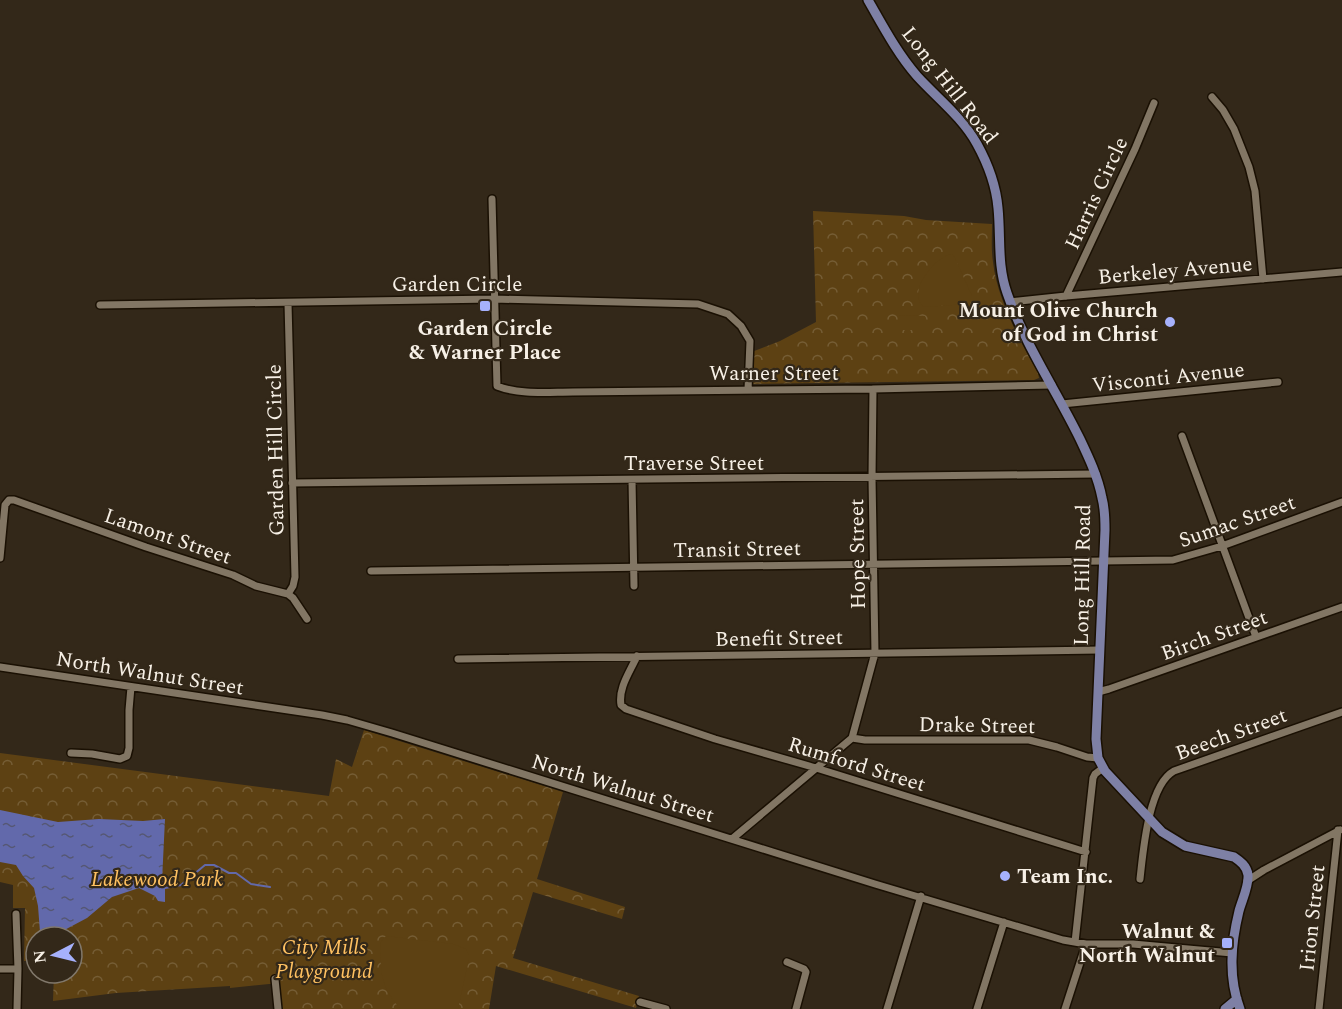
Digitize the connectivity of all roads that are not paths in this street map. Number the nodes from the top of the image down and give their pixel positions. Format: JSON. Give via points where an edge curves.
{"nodes":[{"id":1,"x":868,"y":0,"type":"edge"},
{"id":2,"x":1212,"y":97,"type":"dead end"},
{"id":3,"x":1154,"y":103,"type":"dead end"},
{"id":4,"x":492,"y":199,"type":"dead end"},
{"id":5,"x":1342,"y":272,"type":"edge"},
{"id":6,"x":1263,"y":279,"type":"junction"},
{"id":7,"x":1066,"y":296,"type":"junction"},
{"id":8,"x":494,"y":299,"type":"junction"},
{"id":9,"x":1010,"y":302,"type":"junction"},
{"id":10,"x":288,"y":303,"type":"junction"},
{"id":11,"x":100,"y":305,"type":"dead end"},
{"id":12,"x":1278,"y":382,"type":"dead end"},
{"id":13,"x":1052,"y":385,"type":"junction"},
{"id":14,"x":873,"y":389,"type":"junction"},
{"id":15,"x":748,"y":390,"type":"junction"},
{"id":16,"x":1062,"y":404,"type":"junction"},
{"id":17,"x":1182,"y":436,"type":"dead end"},
{"id":18,"x":1096,"y":474,"type":"junction"},
{"id":19,"x":872,"y":478,"type":"junction"},
{"id":20,"x":632,"y":480,"type":"junction"},
{"id":21,"x":292,"y":483,"type":"junction"},
{"id":22,"x":1342,"y":502,"type":"edge"},
{"id":23,"x":1222,"y":546,"type":"junction"},
{"id":24,"x":0,"y":558,"type":"edge"},
{"id":25,"x":1104,"y":562,"type":"junction"},
{"id":26,"x":874,"y":564,"type":"junction"},
{"id":27,"x":634,"y":567,"type":"junction"},
{"id":28,"x":371,"y":571,"type":"dead end"},
{"id":29,"x":634,"y":586,"type":"dead end"},
{"id":30,"x":288,"y":594,"type":"junction"},
{"id":31,"x":1342,"y":607,"type":"edge"},
{"id":32,"x":307,"y":619,"type":"dead end"},
{"id":33,"x":1256,"y":637,"type":"junction"},
{"id":34,"x":1100,"y":650,"type":"junction"},
{"id":35,"x":875,"y":653,"type":"junction"},
{"id":36,"x":637,"y":656,"type":"junction"},
{"id":37,"x":458,"y":659,"type":"dead end"},
{"id":38,"x":0,"y":667,"type":"edge"},
{"id":39,"x":131,"y":687,"type":"junction"},
{"id":40,"x":1098,"y":692,"type":"junction"},
{"id":41,"x":1342,"y":712,"type":"edge"},
{"id":42,"x":852,"y":738,"type":"junction"},
{"id":43,"x":71,"y":753,"type":"dead end"},
{"id":44,"x":1098,"y":758,"type":"junction"},
{"id":45,"x":816,"y":768,"type":"junction"},
{"id":46,"x":1103,"y":768,"type":"junction"},
{"id":47,"x":1148,"y":819,"type":"junction"},
{"id":48,"x":1340,"y":829,"type":"edge"},
{"id":49,"x":732,"y":839,"type":"junction"},
{"id":50,"x":1086,"y":852,"type":"junction"},
{"id":51,"x":1140,"y":879,"type":"dead end"},
{"id":52,"x":1247,"y":881,"type":"junction"},
{"id":53,"x":921,"y":896,"type":"junction"},
{"id":54,"x":16,"y":914,"type":"dead end"},
{"id":55,"x":1004,"y":922,"type":"junction"},
{"id":56,"x":1075,"y":942,"type":"junction"},
{"id":57,"x":1086,"y":944,"type":"junction"},
{"id":58,"x":1232,"y":953,"type":"junction"},
{"id":59,"x":787,"y":962,"type":"dead end"},
{"id":60,"x":0,"y":969,"type":"edge"},
{"id":61,"x":18,"y":969,"type":"junction"},
{"id":62,"x":275,"y":979,"type":"dead end"},
{"id":63,"x":1237,"y":999,"type":"junction"},
{"id":64,"x":640,"y":1002,"type":"dead end"},
{"id":65,"x":17,"y":1009,"type":"edge"},
{"id":66,"x":278,"y":1009,"type":"edge"},
{"id":67,"x":666,"y":1009,"type":"edge"},
{"id":68,"x":796,"y":1009,"type":"edge"},
{"id":69,"x":887,"y":1009,"type":"edge"},
{"id":70,"x":977,"y":1009,"type":"edge"},
{"id":71,"x":1065,"y":1009,"type":"edge"},
{"id":72,"x":1225,"y":1009,"type":"edge"},
{"id":73,"x":1240,"y":1009,"type":"edge"},
{"id":74,"x":1319,"y":1009,"type":"edge"}],
"edges":[{"from":1,"to":9,"type":"main road","name":"Long Hill Road","via":[[907,63],[968,130],[987,164],[997,199],[1001,268]]},
{"from":2,"to":6,"type":"street","via":[[1234,129],[1249,167]]},
{"from":3,"to":7,"type":"street","name":"Harris Circle"},
{"from":4,"to":8,"type":"street"},
{"from":5,"to":6,"type":"street","name":"Berkeley Avenue"},
{"from":6,"to":7,"type":"street","name":"Berkeley Avenue"},
{"from":7,"to":9,"type":"street","name":"Berkeley Avenue"},
{"from":8,"to":10,"type":"street","name":"Garden Circle"},
{"from":8,"to":15,"type":"street","name":"Garden Circle","via":[[692,303],[728,314],[750,341]]},
{"from":8,"to":15,"type":"street","name":"Warner Street","via":[[497,386],[507,390]]},
{"from":9,"to":13,"type":"main road","name":"Long Hill Road"},
{"from":10,"to":11,"type":"street","name":"Garden Circle"},
{"from":10,"to":21,"type":"street","name":"Garden Hill Circle"},
{"from":12,"to":16,"type":"street","name":"Visconti Avenue"},
{"from":13,"to":14,"type":"street","name":"Warner Street"},
{"from":13,"to":16,"type":"main road","name":"Long Hill Road"},
{"from":14,"to":15,"type":"street","name":"Warner Street"},
{"from":14,"to":19,"type":"street","name":"Hope Street"},
{"from":16,"to":18,"type":"main road","name":"Long Hill Road"},
{"from":17,"to":23,"type":"street"},
{"from":18,"to":19,"type":"street","name":"Traverse Street"},
{"from":18,"to":25,"type":"main road","name":"Long Hill Road","via":[[1104,508]]},
{"from":19,"to":20,"type":"street","name":"Traverse Street"},
{"from":19,"to":26,"type":"street","name":"Hope Street"},
{"from":20,"to":21,"type":"street","name":"Traverse Street"},
{"from":20,"to":27,"type":"street"},
{"from":21,"to":30,"type":"street","name":"Garden Hill Circle","via":[[295,577]]},
{"from":22,"to":23,"type":"street","name":"Sumac Street"},
{"from":23,"to":25,"type":"street","name":"Sumac Street","via":[[1173,560]]},
{"from":23,"to":33,"type":"street"},
{"from":24,"to":30,"type":"street","name":"Lamont Street","via":[[4,508],[7,501],[14,500]]},
{"from":25,"to":26,"type":"street","name":"Transit Street"},
{"from":25,"to":34,"type":"main road","name":"Long Hill Road"},
{"from":26,"to":27,"type":"street","name":"Transit Street"},
{"from":26,"to":35,"type":"street","name":"Hope Street"},
{"from":27,"to":28,"type":"street","name":"Transit Street"},
{"from":27,"to":29,"type":"street"},
{"from":30,"to":32,"type":"street"},
{"from":31,"to":33,"type":"street","name":"Birch Street"},
{"from":33,"to":40,"type":"street","name":"Birch Street"},
{"from":34,"to":35,"type":"street","name":"Benefit Street"},
{"from":34,"to":40,"type":"main road","name":"Long Hill Road"},
{"from":35,"to":36,"type":"street","name":"Benefit Street"},
{"from":35,"to":42,"type":"street","name":"Hope Street"},
{"from":36,"to":37,"type":"street","name":"Benefit Street"},
{"from":36,"to":45,"type":"street","name":"Rumford Street","via":[[621,690],[621,705],[626,709]]},
{"from":38,"to":39,"type":"street","name":"North Walnut Street"},
{"from":39,"to":43,"type":"street","via":[[126,757]]},
{"from":39,"to":49,"type":"street","name":"North Walnut Street","via":[[361,724]]},
{"from":40,"to":44,"type":"main road","name":"Long Hill Road"},
{"from":41,"to":47,"type":"street","name":"Beech Street","via":[[1170,773]]},
{"from":42,"to":44,"type":"street","name":"Drake Street","via":[[1029,740]]},
{"from":42,"to":45,"type":"street"},
{"from":44,"to":46,"type":"main road","name":"Long Hill Road"},
{"from":45,"to":49,"type":"street"},
{"from":45,"to":50,"type":"street","name":"Rumford Street"},
{"from":46,"to":47,"type":"main road","name":"Long Hill Road"},
{"from":46,"to":50,"type":"street","via":[[1094,777]]},
{"from":47,"to":51,"type":"street","name":"Beech Street"},
{"from":47,"to":52,"type":"main road","name":"Long Hill Road","via":[[1185,846],[1237,859],[1247,871]]},
{"from":48,"to":52,"type":"street"},
{"from":48,"to":74,"type":"street","name":"Irion Street"},
{"from":49,"to":53,"type":"street","name":"North Walnut Street"},
{"from":50,"to":56,"type":"street"},
{"from":52,"to":58,"type":"main road"},
{"from":53,"to":55,"type":"street","name":"North Walnut Street"},
{"from":53,"to":69,"type":"street"},
{"from":54,"to":61,"type":"street"},
{"from":55,"to":56,"type":"street","name":"North Walnut Street"},
{"from":55,"to":70,"type":"street"},
{"from":56,"to":57,"type":"street","name":"North Walnut Street"},
{"from":57,"to":58,"type":"street","name":"North Walnut Street"},
{"from":57,"to":71,"type":"street"},
{"from":58,"to":63,"type":"main road"},
{"from":59,"to":68,"type":"street","via":[[806,970]]},
{"from":60,"to":61,"type":"street"},
{"from":61,"to":65,"type":"street"},
{"from":62,"to":66,"type":"street"},
{"from":63,"to":72,"type":"main road"},
{"from":63,"to":73,"type":"main road"},
{"from":64,"to":67,"type":"street"}]}
